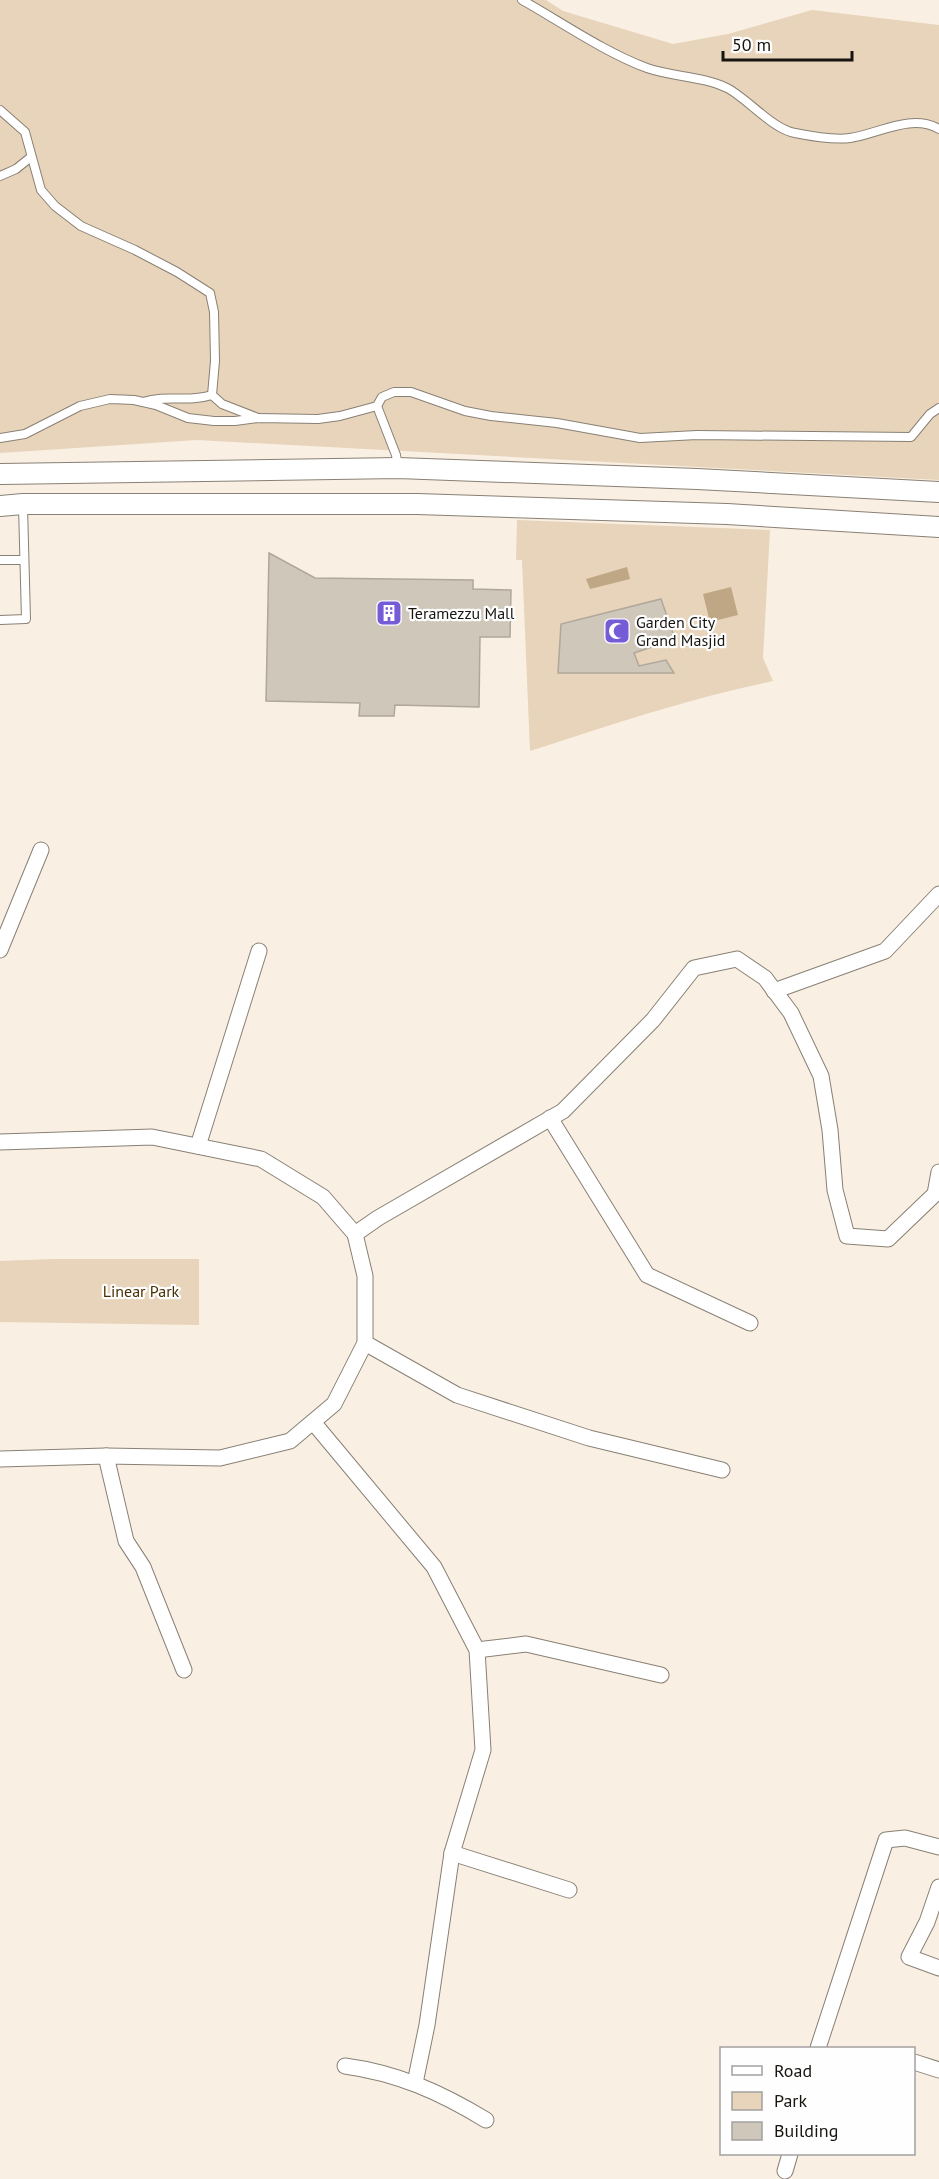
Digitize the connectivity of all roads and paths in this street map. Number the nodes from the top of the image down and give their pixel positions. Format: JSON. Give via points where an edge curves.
{"nodes":[{"id":1,"x":522,"y":0,"type":"edge"},
{"id":2,"x":0,"y":110,"type":"edge"},
{"id":3,"x":939,"y":129,"type":"edge"},
{"id":4,"x":31,"y":157,"type":"junction"},
{"id":5,"x":0,"y":176,"type":"edge"},
{"id":6,"x":212,"y":395,"type":"junction"},
{"id":7,"x":142,"y":402,"type":"junction"},
{"id":8,"x":377,"y":406,"type":"junction"},
{"id":9,"x":939,"y":408,"type":"edge"},
{"id":10,"x":258,"y":418,"type":"junction"},
{"id":11,"x":0,"y":438,"type":"edge"},
{"id":12,"x":398,"y":468,"type":"junction"},
{"id":13,"x":0,"y":474,"type":"edge"},
{"id":14,"x":939,"y":492,"type":"edge"},
{"id":15,"x":23,"y":504,"type":"junction"},
{"id":16,"x":0,"y":506,"type":"edge"},
{"id":17,"x":939,"y":527,"type":"edge"},
{"id":18,"x":0,"y":560,"type":"edge"},
{"id":19,"x":24,"y":560,"type":"junction"},
{"id":20,"x":0,"y":620,"type":"edge"},
{"id":21,"x":41,"y":850,"type":"dead end"},
{"id":22,"x":939,"y":894,"type":"edge"},
{"id":23,"x":0,"y":950,"type":"edge"},
{"id":24,"x":259,"y":951,"type":"dead end"},
{"id":25,"x":774,"y":990,"type":"junction"},
{"id":26,"x":550,"y":1118,"type":"junction"},
{"id":27,"x":0,"y":1142,"type":"edge"},
{"id":28,"x":198,"y":1146,"type":"junction"},
{"id":29,"x":939,"y":1172,"type":"edge"},
{"id":30,"x":355,"y":1234,"type":"junction"},
{"id":31,"x":750,"y":1323,"type":"dead end"},
{"id":32,"x":365,"y":1343,"type":"junction"},
{"id":33,"x":313,"y":1422,"type":"junction"},
{"id":34,"x":106,"y":1456,"type":"junction"},
{"id":35,"x":0,"y":1459,"type":"edge"},
{"id":36,"x":722,"y":1470,"type":"dead end"},
{"id":37,"x":477,"y":1650,"type":"junction"},
{"id":38,"x":184,"y":1670,"type":"dead end"},
{"id":39,"x":661,"y":1676,"type":"dead end"},
{"id":40,"x":939,"y":1847,"type":"edge"},
{"id":41,"x":452,"y":1852,"type":"junction"},
{"id":42,"x":939,"y":1887,"type":"edge"},
{"id":43,"x":569,"y":1890,"type":"dead end"},
{"id":44,"x":939,"y":1968,"type":"edge"},
{"id":45,"x":819,"y":2047,"type":"edge"},
{"id":46,"x":915,"y":2062,"type":"edge"},
{"id":47,"x":345,"y":2066,"type":"dead end"},
{"id":48,"x":939,"y":2070,"type":"edge"},
{"id":49,"x":415,"y":2084,"type":"junction"},
{"id":50,"x":486,"y":2120,"type":"dead end"},
{"id":51,"x":790,"y":2155,"type":"edge"},
{"id":52,"x":785,"y":2171,"type":"dead end"}],
"edges":[{"from":1,"to":3,"type":"lane","via":[[648,68],[728,88],[792,133],[848,138],[903,125]]},
{"from":2,"to":4,"type":"lane","via":[[25,132]]},
{"from":4,"to":5,"type":"lane"},
{"from":4,"to":6,"type":"lane","via":[[40,190],[81,226],[177,272],[210,294],[215,361]]},
{"from":6,"to":7,"type":"lane"},
{"from":6,"to":10,"type":"lane","via":[[222,404]]},
{"from":7,"to":10,"type":"lane","via":[[188,418]]},
{"from":7,"to":11,"type":"lane","via":[[110,399],[80,406],[25,434]]},
{"from":8,"to":9,"type":"lane","via":[[382,397],[394,392],[411,392],[465,411],[640,438],[911,437]]},
{"from":8,"to":10,"type":"lane","via":[[318,419]]},
{"from":8,"to":12,"type":"lane"},
{"from":12,"to":13,"type":"street"},
{"from":12,"to":14,"type":"street","via":[[697,478]]},
{"from":15,"to":16,"type":"street"},
{"from":15,"to":17,"type":"street","via":[[417,504],[727,514]]},
{"from":15,"to":19,"type":"lane"},
{"from":18,"to":19,"type":"lane"},
{"from":19,"to":20,"type":"lane","via":[[26,619]]},
{"from":21,"to":23,"type":"street"},
{"from":22,"to":25,"type":"street","via":[[885,951]]},
{"from":24,"to":28,"type":"street"},
{"from":25,"to":26,"type":"street","via":[[765,978],[737,959],[694,968],[653,1020],[563,1111]]},
{"from":25,"to":29,"type":"street","via":[[791,1013],[821,1076],[835,1190],[847,1236],[888,1239],[935,1194]]},
{"from":26,"to":30,"type":"street"},
{"from":26,"to":31,"type":"street","via":[[647,1275]]},
{"from":27,"to":28,"type":"street","via":[[152,1137]]},
{"from":28,"to":30,"type":"street","via":[[261,1159],[323,1197]]},
{"from":30,"to":32,"type":"street","via":[[365,1276]]},
{"from":32,"to":33,"type":"street","via":[[334,1404]]},
{"from":32,"to":36,"type":"street","via":[[457,1395],[589,1438]]},
{"from":33,"to":34,"type":"street","via":[[290,1441],[220,1458]]},
{"from":33,"to":37,"type":"street","via":[[434,1567]]},
{"from":34,"to":35,"type":"street"},
{"from":34,"to":38,"type":"street","via":[[126,1541],[143,1567]]},
{"from":37,"to":39,"type":"street","via":[[526,1644]]},
{"from":37,"to":41,"type":"street","via":[[483,1750]]},
{"from":40,"to":45,"type":"street","via":[[905,1838],[886,1840]]},
{"from":41,"to":43,"type":"street"},
{"from":41,"to":49,"type":"street"},
{"from":42,"to":44,"type":"street","via":[[909,1957]]},
{"from":46,"to":48,"type":"street"},
{"from":47,"to":49,"type":"street"},
{"from":49,"to":50,"type":"street","via":[[448,2097]]},
{"from":51,"to":52,"type":"street"}]}
